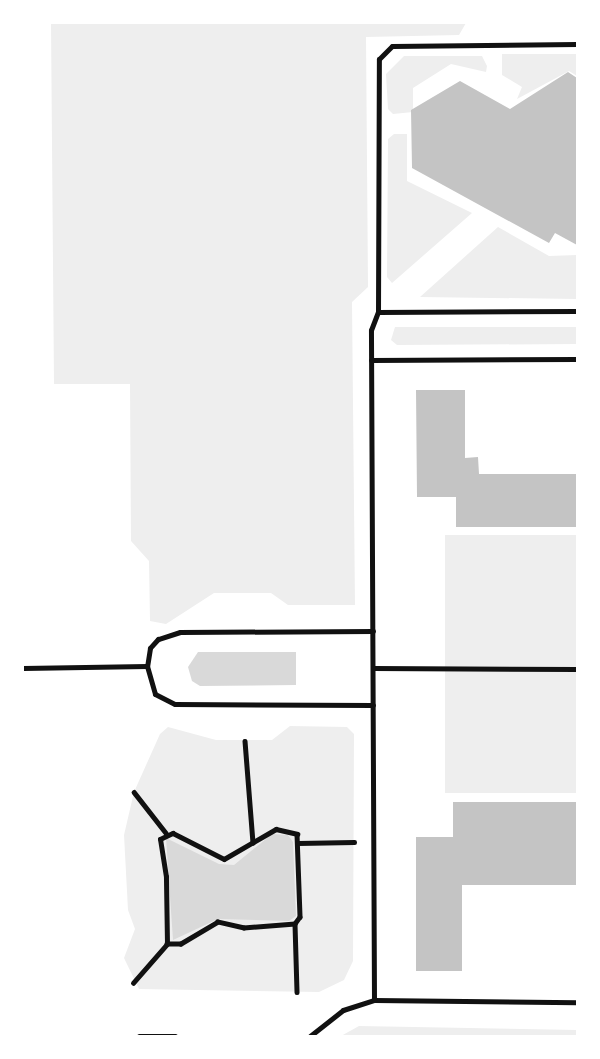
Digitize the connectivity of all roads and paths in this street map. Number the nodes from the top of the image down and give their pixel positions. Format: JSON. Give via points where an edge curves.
{"nodes":[{"id":1,"x":577,"y":44,"type":"edge"},
{"id":2,"x":378,"y":312,"type":"junction"},
{"id":3,"x":577,"y":312,"type":"edge"},
{"id":4,"x":577,"y":359,"type":"edge"},
{"id":5,"x":371,"y":360,"type":"junction"},
{"id":6,"x":373,"y":631,"type":"junction"},
{"id":7,"x":147,"y":666,"type":"junction"},
{"id":8,"x":23,"y":668,"type":"edge"},
{"id":9,"x":373,"y":668,"type":"junction"},
{"id":10,"x":577,"y":669,"type":"edge"},
{"id":11,"x":373,"y":705,"type":"junction"},
{"id":12,"x":245,"y":741,"type":"dead end"},
{"id":13,"x":134,"y":792,"type":"dead end"},
{"id":14,"x":166,"y":833,"type":"junction"},
{"id":15,"x":354,"y":842,"type":"dead end"},
{"id":16,"x":253,"y":843,"type":"junction"},
{"id":17,"x":298,"y":843,"type":"junction"},
{"id":18,"x":295,"y":924,"type":"junction"},
{"id":19,"x":167,"y":944,"type":"junction"},
{"id":20,"x":133,"y":983,"type":"dead end"},
{"id":21,"x":297,"y":992,"type":"dead end"},
{"id":22,"x":374,"y":1000,"type":"junction"},
{"id":23,"x":577,"y":1002,"type":"edge"},
{"id":24,"x":139,"y":1036,"type":"edge"},
{"id":25,"x":174,"y":1036,"type":"edge"},
{"id":26,"x":310,"y":1036,"type":"edge"}],
"edges":[{"from":1,"to":2,"type":"lane","via":[[392,46],[379,59]]},
{"from":2,"to":3,"type":"lane"},
{"from":2,"to":5,"type":"lane","via":[[370,330]]},
{"from":4,"to":5,"type":"lane"},
{"from":5,"to":6,"type":"lane"},
{"from":6,"to":7,"type":"lane","via":[[180,632],[158,639],[150,648]]},
{"from":6,"to":9,"type":"lane"},
{"from":7,"to":8,"type":"lane"},
{"from":7,"to":11,"type":"lane","via":[[155,694],[175,704]]},
{"from":9,"to":10,"type":"lane"},
{"from":9,"to":11,"type":"lane"},
{"from":11,"to":22,"type":"lane"},
{"from":12,"to":16,"type":"path"},
{"from":13,"to":14,"type":"path"},
{"from":14,"to":16,"type":"path","via":[[224,859]]},
{"from":14,"to":19,"type":"path","via":[[159,848],[166,877]]},
{"from":15,"to":17,"type":"path"},
{"from":16,"to":17,"type":"path","via":[[276,829],[290,830]]},
{"from":17,"to":18,"type":"path","via":[[300,917]]},
{"from":18,"to":19,"type":"path","via":[[244,928],[218,922],[181,944]]},
{"from":18,"to":21,"type":"path"},
{"from":19,"to":20,"type":"path"},
{"from":22,"to":23,"type":"lane"},
{"from":22,"to":26,"type":"lane","via":[[343,1010]]},
{"from":24,"to":25,"type":"lane"}]}
